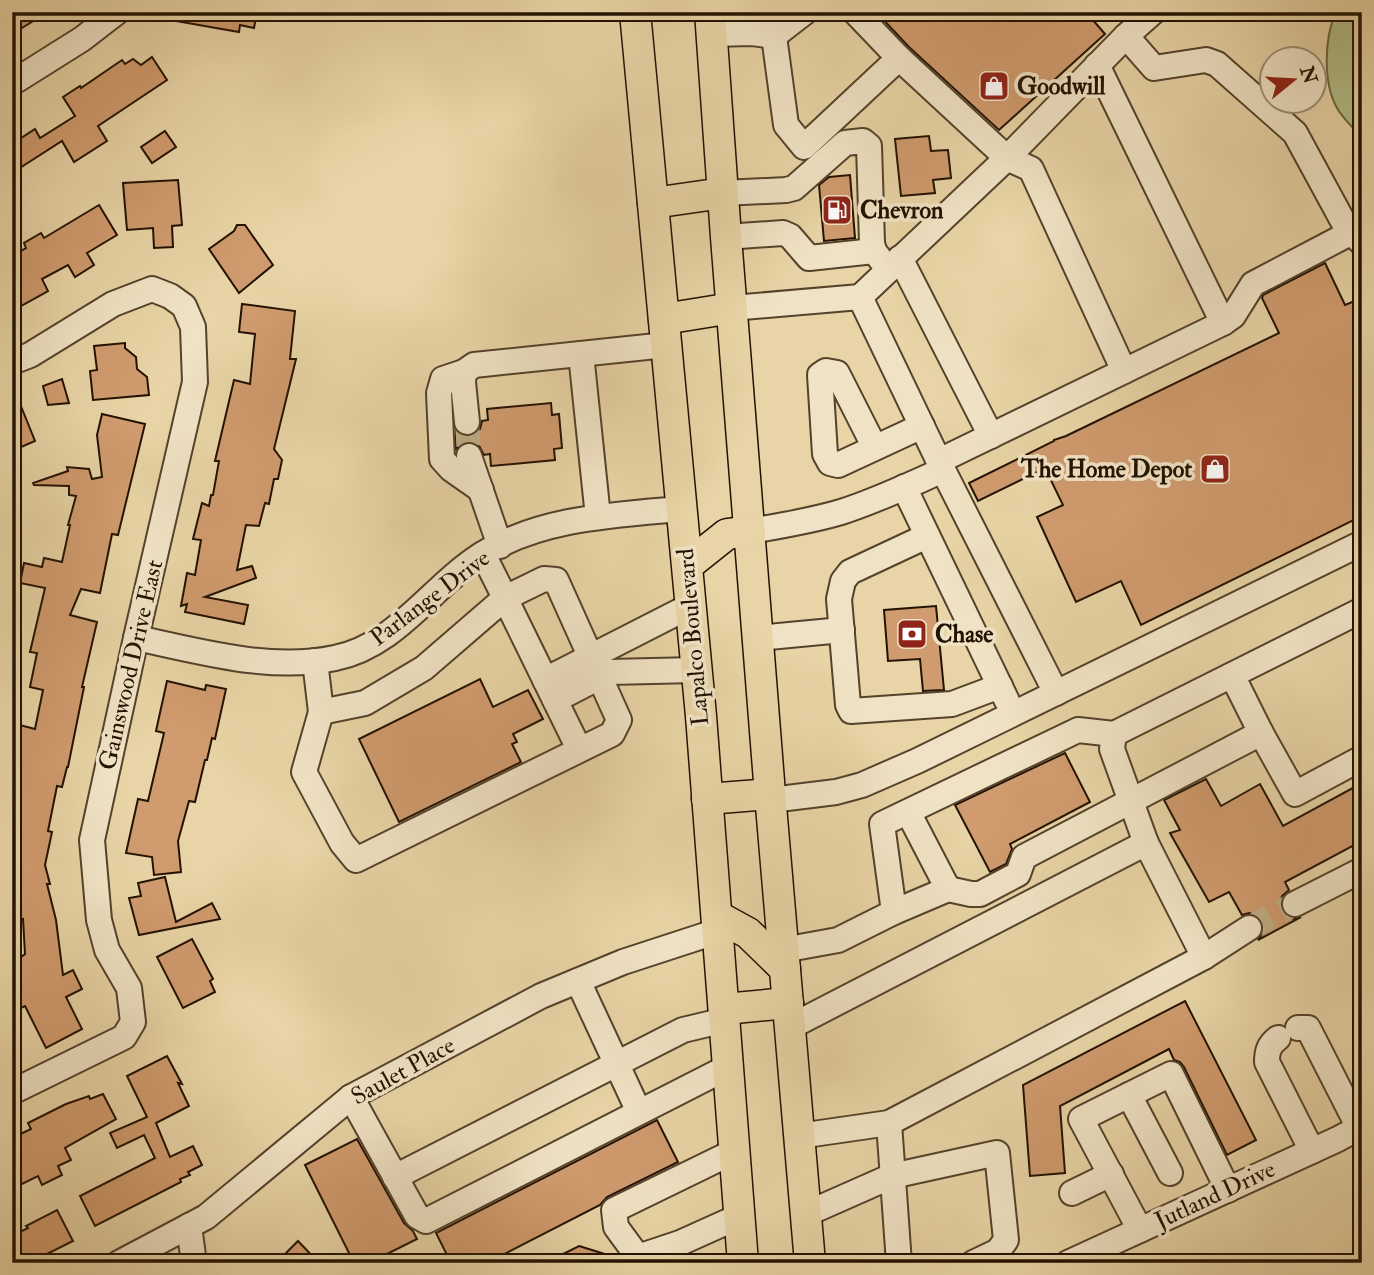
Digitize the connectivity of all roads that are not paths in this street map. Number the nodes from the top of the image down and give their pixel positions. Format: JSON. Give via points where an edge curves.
{"nodes":[{"id":1,"x":117,"y":12,"type":"edge"},
{"id":2,"x":635,"y":12,"type":"edge"},
{"id":3,"x":805,"y":12,"type":"edge"},
{"id":4,"x":855,"y":12,"type":"edge"},
{"id":5,"x":1153,"y":12,"type":"edge"},
{"id":6,"x":710,"y":23,"type":"edge"},
{"id":7,"x":773,"y":24,"type":"edge"},
{"id":8,"x":1126,"y":36,"type":"junction"},
{"id":9,"x":899,"y":58,"type":"junction"},
{"id":10,"x":1097,"y":65,"type":"junction"},
{"id":11,"x":12,"y":83,"type":"edge"},
{"id":12,"x":1007,"y":158,"type":"junction"},
{"id":13,"x":723,"y":193,"type":"junction"},
{"id":14,"x":653,"y":203,"type":"junction"},
{"id":15,"x":726,"y":237,"type":"junction"},
{"id":16,"x":1357,"y":237,"type":"edge"},
{"id":17,"x":887,"y":259,"type":"junction"},
{"id":18,"x":860,"y":297,"type":"junction"},
{"id":19,"x":732,"y":308,"type":"junction"},
{"id":20,"x":1223,"y":323,"type":"junction"},
{"id":21,"x":665,"y":332,"type":"junction"},
{"id":22,"x":581,"y":354,"type":"junction"},
{"id":23,"x":12,"y":362,"type":"edge"},
{"id":24,"x":1124,"y":371,"type":"junction"},
{"id":25,"x":464,"y":372,"type":"junction"},
{"id":26,"x":467,"y":422,"type":"tunnel mouth"},
{"id":27,"x":922,"y":426,"type":"junction"},
{"id":28,"x":991,"y":436,"type":"junction"},
{"id":29,"x":875,"y":448,"type":"dead end"},
{"id":30,"x":469,"y":456,"type":"tunnel mouth"},
{"id":31,"x":941,"y":465,"type":"junction"},
{"id":32,"x":904,"y":488,"type":"junction"},
{"id":33,"x":481,"y":490,"type":"junction"},
{"id":34,"x":681,"y":509,"type":"junction"},
{"id":35,"x":598,"y":517,"type":"junction"},
{"id":36,"x":750,"y":531,"type":"junction"},
{"id":37,"x":927,"y":536,"type":"junction"},
{"id":38,"x":1362,"y":543,"type":"edge"},
{"id":39,"x":491,"y":550,"type":"junction"},
{"id":40,"x":688,"y":565,"type":"junction"},
{"id":41,"x":505,"y":598,"type":"junction"},
{"id":42,"x":690,"y":606,"type":"junction"},
{"id":43,"x":1362,"y":610,"type":"edge"},
{"id":44,"x":842,"y":630,"type":"junction"},
{"id":45,"x":136,"y":638,"type":"junction"},
{"id":46,"x":758,"y":638,"type":"junction"},
{"id":47,"x":315,"y":660,"type":"junction"},
{"id":48,"x":595,"y":667,"type":"junction"},
{"id":49,"x":696,"y":670,"type":"junction"},
{"id":50,"x":1232,"y":675,"type":"junction"},
{"id":51,"x":1000,"y":687,"type":"junction"},
{"id":52,"x":550,"y":690,"type":"junction"},
{"id":53,"x":1056,"y":694,"type":"junction"},
{"id":54,"x":321,"y":712,"type":"junction"},
{"id":55,"x":1014,"y":714,"type":"junction"},
{"id":56,"x":1261,"y":733,"type":"junction"},
{"id":57,"x":1114,"y":734,"type":"junction"},
{"id":58,"x":579,"y":749,"type":"junction"},
{"id":59,"x":1362,"y":758,"type":"edge"},
{"id":60,"x":771,"y":797,"type":"junction"},
{"id":61,"x":707,"y":799,"type":"junction"},
{"id":62,"x":1131,"y":801,"type":"junction"},
{"id":63,"x":908,"y":812,"type":"junction"},
{"id":64,"x":1146,"y":843,"type":"junction"},
{"id":65,"x":1362,"y":870,"type":"edge"},
{"id":66,"x":948,"y":889,"type":"junction"},
{"id":67,"x":1296,"y":904,"type":"tunnel mouth"},
{"id":68,"x":894,"y":912,"type":"junction"},
{"id":69,"x":717,"y":923,"type":"junction"},
{"id":70,"x":1249,"y":928,"type":"tunnel mouth"},
{"id":71,"x":1204,"y":957,"type":"junction"},
{"id":72,"x":784,"y":959,"type":"junction"},
{"id":73,"x":578,"y":981,"type":"junction"},
{"id":74,"x":724,"y":1015,"type":"junction"},
{"id":75,"x":789,"y":1015,"type":"junction"},
{"id":76,"x":617,"y":1065,"type":"junction"},
{"id":77,"x":728,"y":1067,"type":"junction"},
{"id":78,"x":12,"y":1093,"type":"edge"},
{"id":79,"x":1129,"y":1096,"type":"junction"},
{"id":80,"x":351,"y":1097,"type":"junction"},
{"id":81,"x":639,"y":1112,"type":"junction"},
{"id":82,"x":889,"y":1123,"type":"junction"},
{"id":83,"x":1360,"y":1127,"type":"edge"},
{"id":84,"x":799,"y":1136,"type":"junction"},
{"id":85,"x":735,"y":1151,"type":"junction"},
{"id":86,"x":1312,"y":1151,"type":"junction"},
{"id":87,"x":1170,"y":1173,"type":"dead end"},
{"id":88,"x":1111,"y":1174,"type":"junction"},
{"id":89,"x":892,"y":1176,"type":"junction"},
{"id":90,"x":395,"y":1177,"type":"junction"},
{"id":91,"x":1228,"y":1189,"type":"junction"},
{"id":92,"x":1072,"y":1194,"type":"dead end"},
{"id":93,"x":806,"y":1214,"type":"junction"},
{"id":94,"x":740,"y":1216,"type":"junction"},
{"id":95,"x":189,"y":1226,"type":"junction"},
{"id":96,"x":1140,"y":1230,"type":"junction"},
{"id":97,"x":119,"y":1263,"type":"edge"},
{"id":98,"x":194,"y":1263,"type":"edge"},
{"id":99,"x":735,"y":1263,"type":"edge"},
{"id":100,"x":743,"y":1263,"type":"edge"},
{"id":101,"x":810,"y":1263,"type":"edge"},
{"id":102,"x":899,"y":1263,"type":"edge"},
{"id":103,"x":973,"y":1263,"type":"edge"},
{"id":104,"x":1068,"y":1263,"type":"edge"}],
"edges":[{"from":1,"to":11,"type":"street"},
{"from":2,"to":14,"type":"main road","name":"Lapalco Boulevard"},
{"from":3,"to":7,"type":"street"},
{"from":4,"to":9,"type":"street"},
{"from":5,"to":8,"type":"street"},
{"from":6,"to":7,"type":"street","via":[[752,33]]},
{"from":6,"to":13,"type":"main road"},
{"from":7,"to":9,"type":"street","via":[[786,125],[804,147]]},
{"from":8,"to":10,"type":"street"},
{"from":8,"to":16,"type":"street","via":[[1154,68],[1206,61],[1217,64],[1295,133],[1345,225]]},
{"from":9,"to":12,"type":"street"},
{"from":10,"to":12,"type":"street"},
{"from":10,"to":20,"type":"street"},
{"from":12,"to":17,"type":"street"},
{"from":12,"to":24,"type":"street","via":[[1031,169]]},
{"from":13,"to":14,"type":"main road"},
{"from":13,"to":15,"type":"main road"},
{"from":13,"to":17,"type":"street","via":[[794,188],[845,143],[863,141],[869,146],[872,243]]},
{"from":14,"to":21,"type":"main road","name":"Lapalco Boulevard"},
{"from":15,"to":17,"type":"street","via":[[783,233],[809,258]]},
{"from":15,"to":19,"type":"main road"},
{"from":16,"to":20,"type":"street","via":[[1253,284],[1233,316]]},
{"from":17,"to":18,"type":"street"},
{"from":17,"to":28,"type":"street"},
{"from":18,"to":19,"type":"street"},
{"from":18,"to":27,"type":"street"},
{"from":19,"to":21,"type":"main road"},
{"from":19,"to":36,"type":"main road"},
{"from":20,"to":24,"type":"street"},
{"from":21,"to":22,"type":"street"},
{"from":21,"to":34,"type":"main road","name":"Lapalco Boulevard"},
{"from":22,"to":25,"type":"street","via":[[474,365]]},
{"from":22,"to":35,"type":"street"},
{"from":23,"to":45,"type":"street","name":"Gainswood Drive East","via":[[113,304],[152,289],[184,306],[193,327],[195,382]]},
{"from":24,"to":28,"type":"street"},
{"from":25,"to":26,"type":"street"},
{"from":25,"to":33,"type":"street","via":[[443,379],[439,393],[442,459]]},
{"from":27,"to":29,"type":"street"},
{"from":27,"to":31,"type":"street"},
{"from":28,"to":31,"type":"street"},
{"from":30,"to":33,"type":"street"},
{"from":31,"to":32,"type":"street"},
{"from":31,"to":53,"type":"street"},
{"from":32,"to":36,"type":"street","via":[[839,513]]},
{"from":32,"to":37,"type":"street"},
{"from":33,"to":39,"type":"street"},
{"from":34,"to":35,"type":"street","name":"Parlange Drive"},
{"from":34,"to":40,"type":"main road","name":"Lapalco Boulevard"},
{"from":35,"to":39,"type":"street","name":"Parlange Drive","via":[[521,536]]},
{"from":36,"to":40,"type":"main road","via":[[727,534]]},
{"from":36,"to":46,"type":"main road"},
{"from":37,"to":44,"type":"street","via":[[850,572],[839,598]]},
{"from":37,"to":51,"type":"street"},
{"from":38,"to":53,"type":"street"},
{"from":39,"to":41,"type":"street"},
{"from":39,"to":47,"type":"street","name":"Parlange Drive","via":[[451,577],[384,637],[359,651]]},
{"from":40,"to":42,"type":"main road","name":"Lapalco Boulevard"},
{"from":41,"to":48,"type":"street","via":[[544,579],[556,580]]},
{"from":41,"to":52,"type":"street"},
{"from":41,"to":54,"type":"street","via":[[424,668],[365,703]]},
{"from":42,"to":48,"type":"street"},
{"from":42,"to":49,"type":"main road","name":"Lapalco Boulevard"},
{"from":43,"to":50,"type":"street"},
{"from":44,"to":46,"type":"street"},
{"from":44,"to":51,"type":"street","via":[[852,711],[952,704]]},
{"from":45,"to":47,"type":"street","name":"Parlange Drive","via":[[236,659]]},
{"from":45,"to":78,"type":"street","name":"Gainswood Drive East","via":[[92,840],[99,919],[107,950],[129,988],[133,1022],[124,1037]]},
{"from":46,"to":60,"type":"main road"},
{"from":47,"to":54,"type":"street"},
{"from":48,"to":49,"type":"street","via":[[609,673]]},
{"from":48,"to":52,"type":"street"},
{"from":48,"to":58,"type":"street","via":[[619,720],[612,734]]},
{"from":49,"to":61,"type":"main road","name":"Lapalco Boulevard"},
{"from":50,"to":56,"type":"street"},
{"from":50,"to":57,"type":"street"},
{"from":51,"to":55,"type":"street"},
{"from":52,"to":58,"type":"street"},
{"from":53,"to":55,"type":"street"},
{"from":54,"to":58,"type":"street","via":[[304,772],[356,860]]},
{"from":55,"to":60,"type":"street","via":[[862,785],[836,792]]},
{"from":56,"to":59,"type":"street","via":[[1295,794]]},
{"from":56,"to":62,"type":"street"},
{"from":57,"to":62,"type":"street","via":[[1112,748]]},
{"from":57,"to":63,"type":"street","via":[[1077,730]]},
{"from":60,"to":61,"type":"main road"},
{"from":60,"to":72,"type":"main road"},
{"from":61,"to":69,"type":"main road","name":"Lapalco Boulevard"},
{"from":62,"to":64,"type":"street"},
{"from":62,"to":66,"type":"street","via":[[1024,856],[1018,874],[980,894]]},
{"from":63,"to":66,"type":"street"},
{"from":63,"to":68,"type":"street","via":[[882,824]]},
{"from":64,"to":71,"type":"street"},
{"from":64,"to":75,"type":"street"},
{"from":65,"to":67,"type":"street"},
{"from":66,"to":68,"type":"street"},
{"from":68,"to":72,"type":"street","via":[[838,940]]},
{"from":69,"to":72,"type":"main road","via":[[748,933]]},
{"from":69,"to":73,"type":"street","name":"Saulet Place"},
{"from":69,"to":74,"type":"main road","name":"Lapalco Boulevard"},
{"from":70,"to":71,"type":"street"},
{"from":71,"to":82,"type":"street"},
{"from":72,"to":75,"type":"main road"},
{"from":73,"to":76,"type":"street"},
{"from":73,"to":80,"type":"street","name":"Saulet Place"},
{"from":74,"to":75,"type":"main road"},
{"from":74,"to":76,"type":"street","via":[[683,1030]]},
{"from":74,"to":77,"type":"main road","name":"Lapalco Boulevard"},
{"from":75,"to":84,"type":"main road"},
{"from":76,"to":81,"type":"street"},
{"from":76,"to":90,"type":"street"},
{"from":77,"to":81,"type":"street"},
{"from":77,"to":85,"type":"main road","name":"Lapalco Boulevard"},
{"from":79,"to":87,"type":"street"},
{"from":79,"to":88,"type":"street","via":[[1081,1119]]},
{"from":79,"to":91,"type":"street","via":[[1171,1074]]},
{"from":80,"to":90,"type":"street"},
{"from":80,"to":95,"type":"street","name":"Saulet Place","via":[[206,1217]]},
{"from":81,"to":90,"type":"street","via":[[426,1221],[417,1216]]},
{"from":82,"to":84,"type":"street"},
{"from":82,"to":89,"type":"street"},
{"from":83,"to":86,"type":"street","name":"Jutland Drive"},
{"from":83,"to":86,"type":"street","via":[[1308,1028],[1288,1033],[1270,1044],[1267,1062]]},
{"from":84,"to":93,"type":"main road"},
{"from":85,"to":94,"type":"main road","name":"Lapalco Boulevard"},
{"from":85,"to":94,"type":"street","via":[[614,1210],[617,1227],[638,1257]]},
{"from":86,"to":91,"type":"street","name":"Jutland Drive"},
{"from":88,"to":92,"type":"street"},
{"from":88,"to":96,"type":"street"},
{"from":89,"to":93,"type":"street"},
{"from":89,"to":102,"type":"street"},
{"from":89,"to":103,"type":"street","via":[[997,1153],[1006,1241],[998,1251]]},
{"from":91,"to":96,"type":"street","name":"Jutland Drive"},
{"from":93,"to":101,"type":"main road"},
{"from":94,"to":100,"type":"main road","name":"Lapalco Boulevard"},
{"from":95,"to":97,"type":"street","name":"Saulet Place"},
{"from":95,"to":98,"type":"street"},
{"from":96,"to":104,"type":"street","name":"Jutland Drive"},
{"from":99,"to":100,"type":"street"}]}
